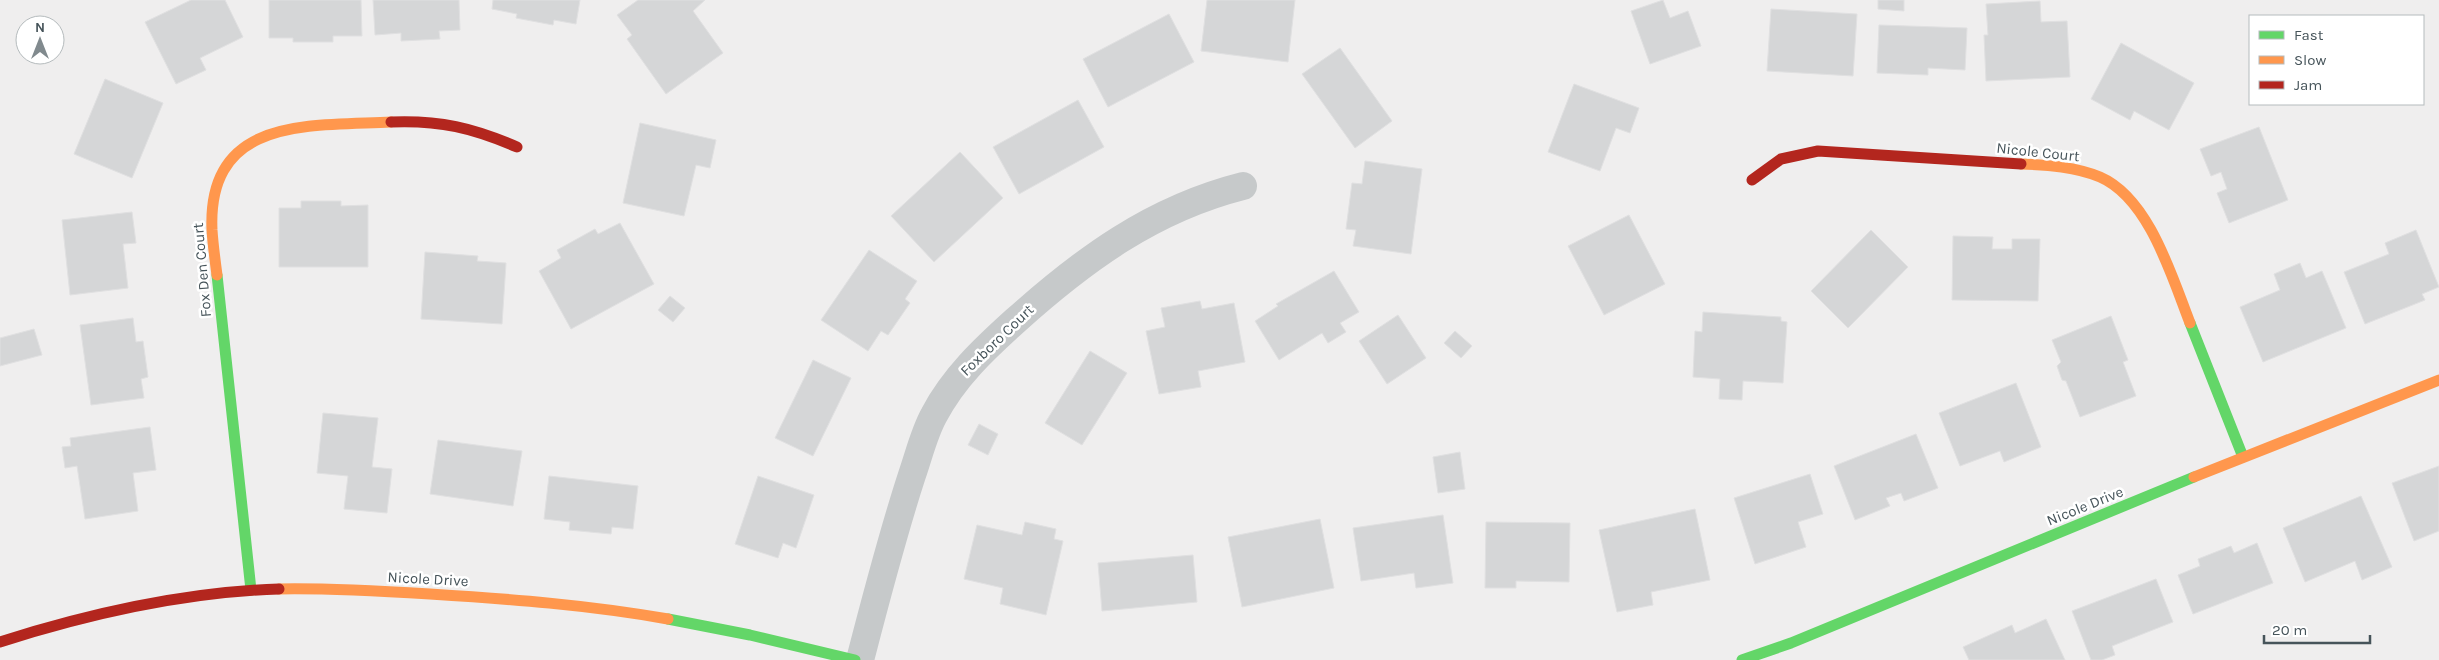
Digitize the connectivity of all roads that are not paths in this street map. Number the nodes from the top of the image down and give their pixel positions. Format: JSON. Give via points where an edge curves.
{"nodes":[{"id":1,"x":517,"y":147,"type":"dead end"},
{"id":2,"x":1752,"y":180,"type":"dead end"},
{"id":3,"x":1243,"y":186,"type":"dead end"},
{"id":4,"x":2439,"y":380,"type":"edge"},
{"id":5,"x":2242,"y":456,"type":"junction"},
{"id":6,"x":251,"y":590,"type":"junction"},
{"id":7,"x":0,"y":642,"type":"edge"},
{"id":8,"x":855,"y":660,"type":"edge"},
{"id":9,"x":860,"y":660,"type":"edge"},
{"id":10,"x":1742,"y":660,"type":"edge"}],
"edges":[{"from":1,"to":6,"type":"street","name":"Fox Den Court","via":[[444,123],[317,125],[248,143],[230,159],[220,175],[212,229]]},
{"from":2,"to":5,"type":"street","name":"Nicole Court","via":[[1781,159],[1818,151],[2028,164],[2079,170],[2102,178],[2137,206],[2164,258]]},
{"from":3,"to":9,"type":"street","name":"Foxboro Court","via":[[1191,202],[1106,247],[1061,280],[961,373],[941,402],[903,500]]},
{"from":4,"to":5,"type":"street","name":"Nicole Drive"},
{"from":5,"to":10,"type":"street","name":"Nicole Drive","via":[[1791,644]]},
{"from":6,"to":7,"type":"street","name":"Nicole Drive","via":[[170,598],[96,614]]},
{"from":6,"to":8,"type":"street","name":"Nicole Drive","via":[[296,588],[510,599],[683,621]]}]}
